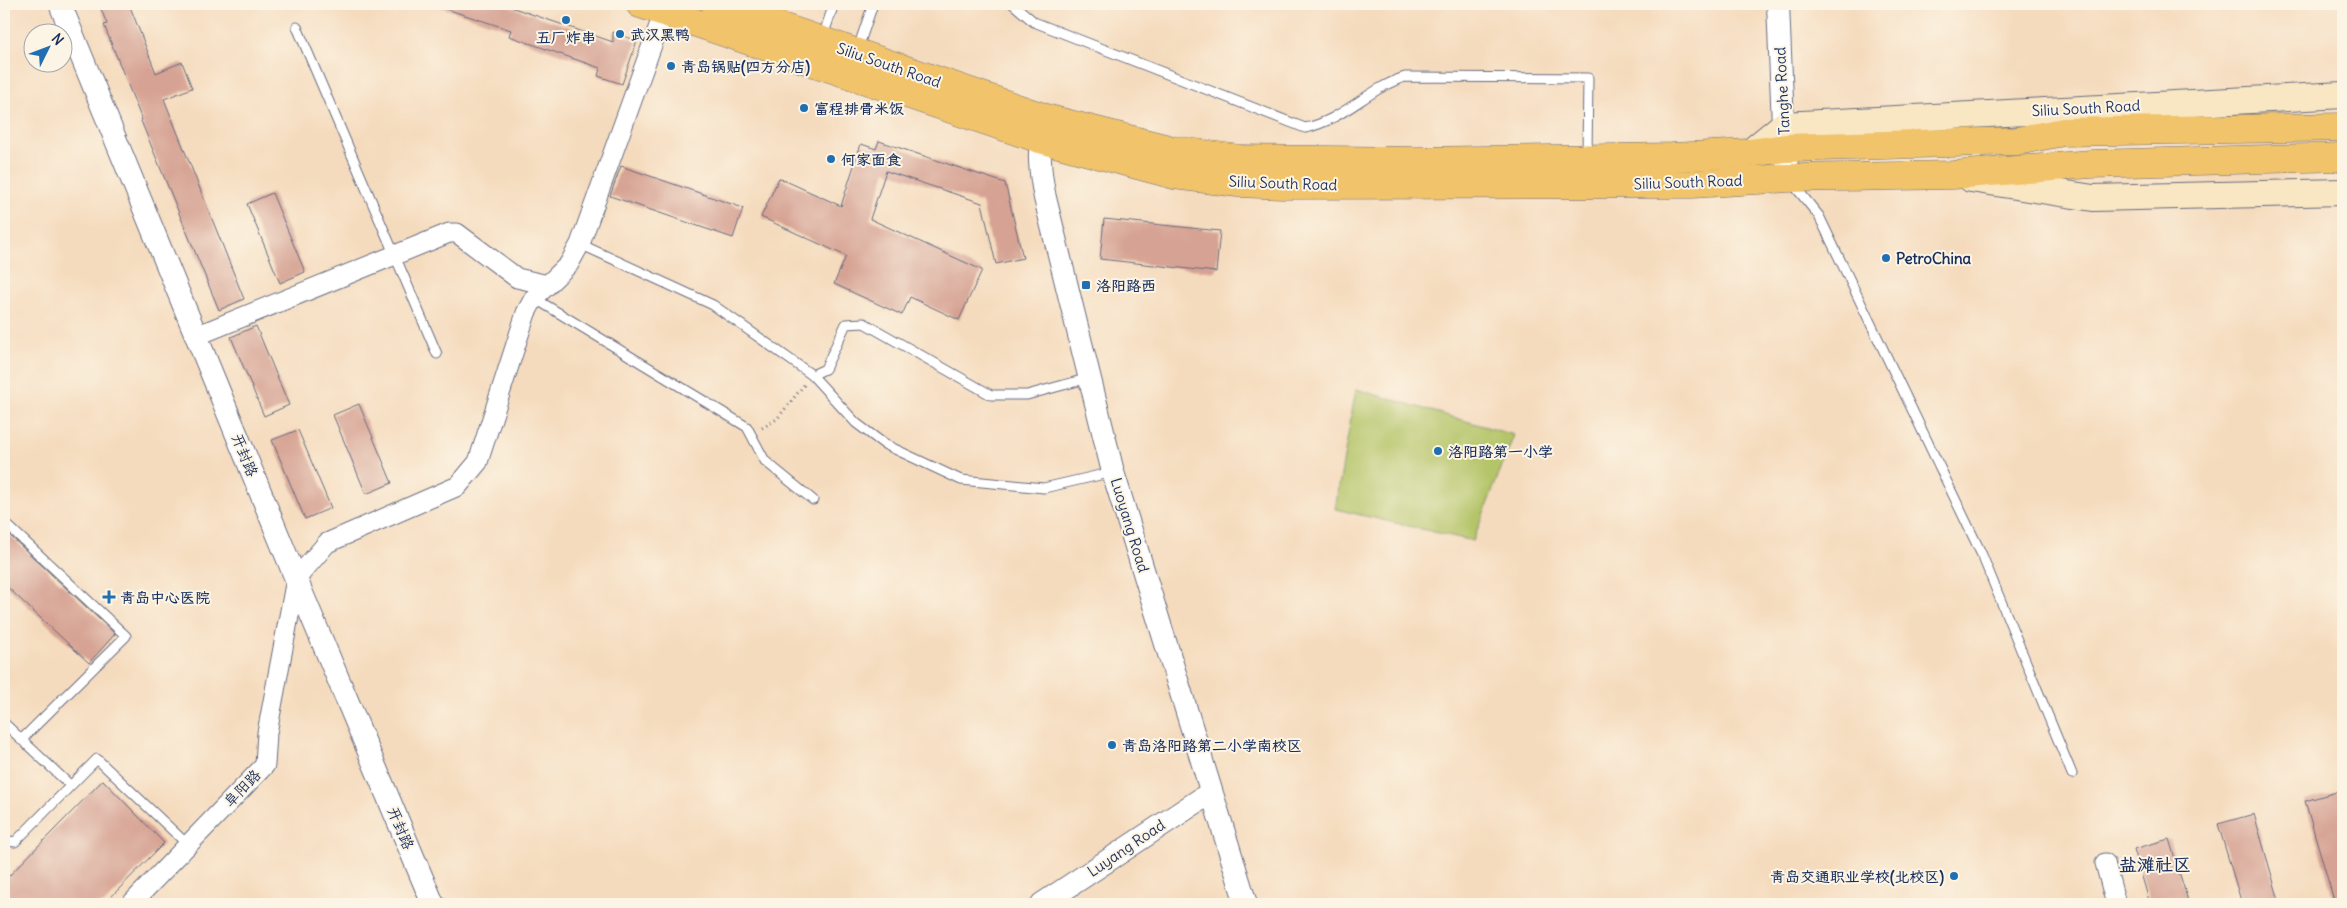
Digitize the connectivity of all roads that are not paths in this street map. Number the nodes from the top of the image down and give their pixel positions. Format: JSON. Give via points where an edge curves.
{"nodes":[{"id":1,"x":60,"y":4,"type":"edge"},
{"id":2,"x":715,"y":4,"type":"edge"},
{"id":3,"x":834,"y":4,"type":"edge"},
{"id":4,"x":873,"y":4,"type":"edge"},
{"id":5,"x":1013,"y":4,"type":"edge"},
{"id":6,"x":1778,"y":4,"type":"edge"},
{"id":7,"x":652,"y":8,"type":"edge"},
{"id":8,"x":297,"y":27,"type":"dead end"},
{"id":9,"x":818,"y":52,"type":"junction"},
{"id":10,"x":853,"y":64,"type":"junction"},
{"id":11,"x":2343,"y":95,"type":"edge"},
{"id":12,"x":2343,"y":126,"type":"edge"},
{"id":13,"x":1043,"y":129,"type":"junction"},
{"id":14,"x":1784,"y":137,"type":"junction"},
{"id":15,"x":1587,"y":158,"type":"junction"},
{"id":16,"x":2343,"y":158,"type":"edge"},
{"id":17,"x":1953,"y":175,"type":"junction"},
{"id":18,"x":1788,"y":178,"type":"junction"},
{"id":19,"x":2343,"y":192,"type":"edge"},
{"id":20,"x":580,"y":244,"type":"junction"},
{"id":21,"x":394,"y":255,"type":"junction"},
{"id":22,"x":548,"y":285,"type":"junction"},
{"id":23,"x":534,"y":298,"type":"junction"},
{"id":24,"x":196,"y":336,"type":"junction"},
{"id":25,"x":436,"y":354,"type":"dead end"},
{"id":26,"x":812,"y":375,"type":"junction"},
{"id":27,"x":1090,"y":378,"type":"junction"},
{"id":28,"x":1113,"y":472,"type":"junction"},
{"id":29,"x":812,"y":500,"type":"dead end"},
{"id":30,"x":4,"y":522,"type":"edge"},
{"id":31,"x":296,"y":579,"type":"junction"},
{"id":32,"x":4,"y":724,"type":"edge"},
{"id":33,"x":21,"y":740,"type":"junction"},
{"id":34,"x":2072,"y":774,"type":"dead end"},
{"id":35,"x":70,"y":785,"type":"junction"},
{"id":36,"x":1210,"y":793,"type":"junction"},
{"id":37,"x":4,"y":840,"type":"edge"},
{"id":38,"x":188,"y":845,"type":"junction"},
{"id":39,"x":2105,"y":862,"type":"dead end"},
{"id":40,"x":131,"y":904,"type":"edge"},
{"id":41,"x":433,"y":904,"type":"edge"},
{"id":42,"x":1042,"y":904,"type":"edge"},
{"id":43,"x":1246,"y":904,"type":"edge"},
{"id":44,"x":2116,"y":904,"type":"edge"}],
"edges":[{"from":1,"to":24,"type":"street","name":"开封路"},
{"from":2,"to":9,"type":"main road","name":"Siliu South Road"},
{"from":3,"to":9,"type":"lane"},
{"from":4,"to":10,"type":"lane"},
{"from":5,"to":15,"type":"lane","via":[[1034,22],[1305,128],[1320,125],[1389,82],[1405,77],[1588,78]]},
{"from":6,"to":14,"type":"street","name":"Tanghe Road"},
{"from":7,"to":9,"type":"main road","name":"Siliu South Road"},
{"from":7,"to":20,"type":"street"},
{"from":8,"to":21,"type":"lane"},
{"from":9,"to":10,"type":"main road","name":"Siliu South Road"},
{"from":10,"to":13,"type":"main road","name":"Siliu South Road"},
{"from":11,"to":14,"type":"main road","name":"Siliu South Road"},
{"from":12,"to":14,"type":"main road","name":"Siliu South Road","via":[[2063,132],[2017,141]]},
{"from":13,"to":15,"type":"main road","name":"Siliu South Road","via":[[1240,159],[1418,161]]},
{"from":13,"to":18,"type":"main road","name":"Siliu South Road","via":[[1157,171],[1238,183],[1566,186],[1692,184]]},
{"from":13,"to":27,"type":"street","name":"Luoyang Road","via":[[1040,171],[1045,198]]},
{"from":14,"to":15,"type":"main road","name":"Siliu South Road","via":[[1750,153]]},
{"from":14,"to":18,"type":"street","name":"Tanghe Road"},
{"from":16,"to":17,"type":"main road","name":"Siliu South Road","via":[[2128,162]]},
{"from":17,"to":18,"type":"main road","name":"Siliu South Road"},
{"from":17,"to":19,"type":"main road","name":"Siliu South Road","via":[[2093,198]]},
{"from":18,"to":34,"type":"lane","via":[[1819,216],[1982,555]]},
{"from":20,"to":22,"type":"street","via":[[569,264]]},
{"from":20,"to":26,"type":"lane","via":[[713,305]]},
{"from":21,"to":22,"type":"street","via":[[449,233],[457,233],[517,278]]},
{"from":21,"to":24,"type":"street"},
{"from":21,"to":25,"type":"lane"},
{"from":22,"to":23,"type":"street"},
{"from":23,"to":29,"type":"lane","via":[[747,427],[765,461]]},
{"from":23,"to":31,"type":"street","via":[[526,313],[478,462],[458,486],[327,543]]},
{"from":24,"to":31,"type":"street","name":"开封路"},
{"from":26,"to":27,"type":"lane","via":[[825,369],[846,324],[864,322],[991,395],[1027,395]]},
{"from":26,"to":28,"type":"lane","via":[[856,423],[884,444],[962,480],[1044,488]]},
{"from":27,"to":28,"type":"street","name":"Luoyang Road"},
{"from":28,"to":36,"type":"street","name":"Luoyang Road"},
{"from":30,"to":33,"type":"lane","via":[[126,636]]},
{"from":31,"to":38,"type":"street","name":"阜阳路","via":[[264,765]]},
{"from":31,"to":41,"type":"street","name":"开封路"},
{"from":32,"to":33,"type":"lane"},
{"from":33,"to":35,"type":"lane"},
{"from":35,"to":37,"type":"lane","via":[[16,842]]},
{"from":35,"to":38,"type":"lane","via":[[94,760],[100,759]]},
{"from":36,"to":42,"type":"street","name":"Luyang Road"},
{"from":36,"to":43,"type":"street","name":"Luoyang Road"},
{"from":38,"to":40,"type":"street","name":"阜阳路"},
{"from":39,"to":44,"type":"street"}]}
